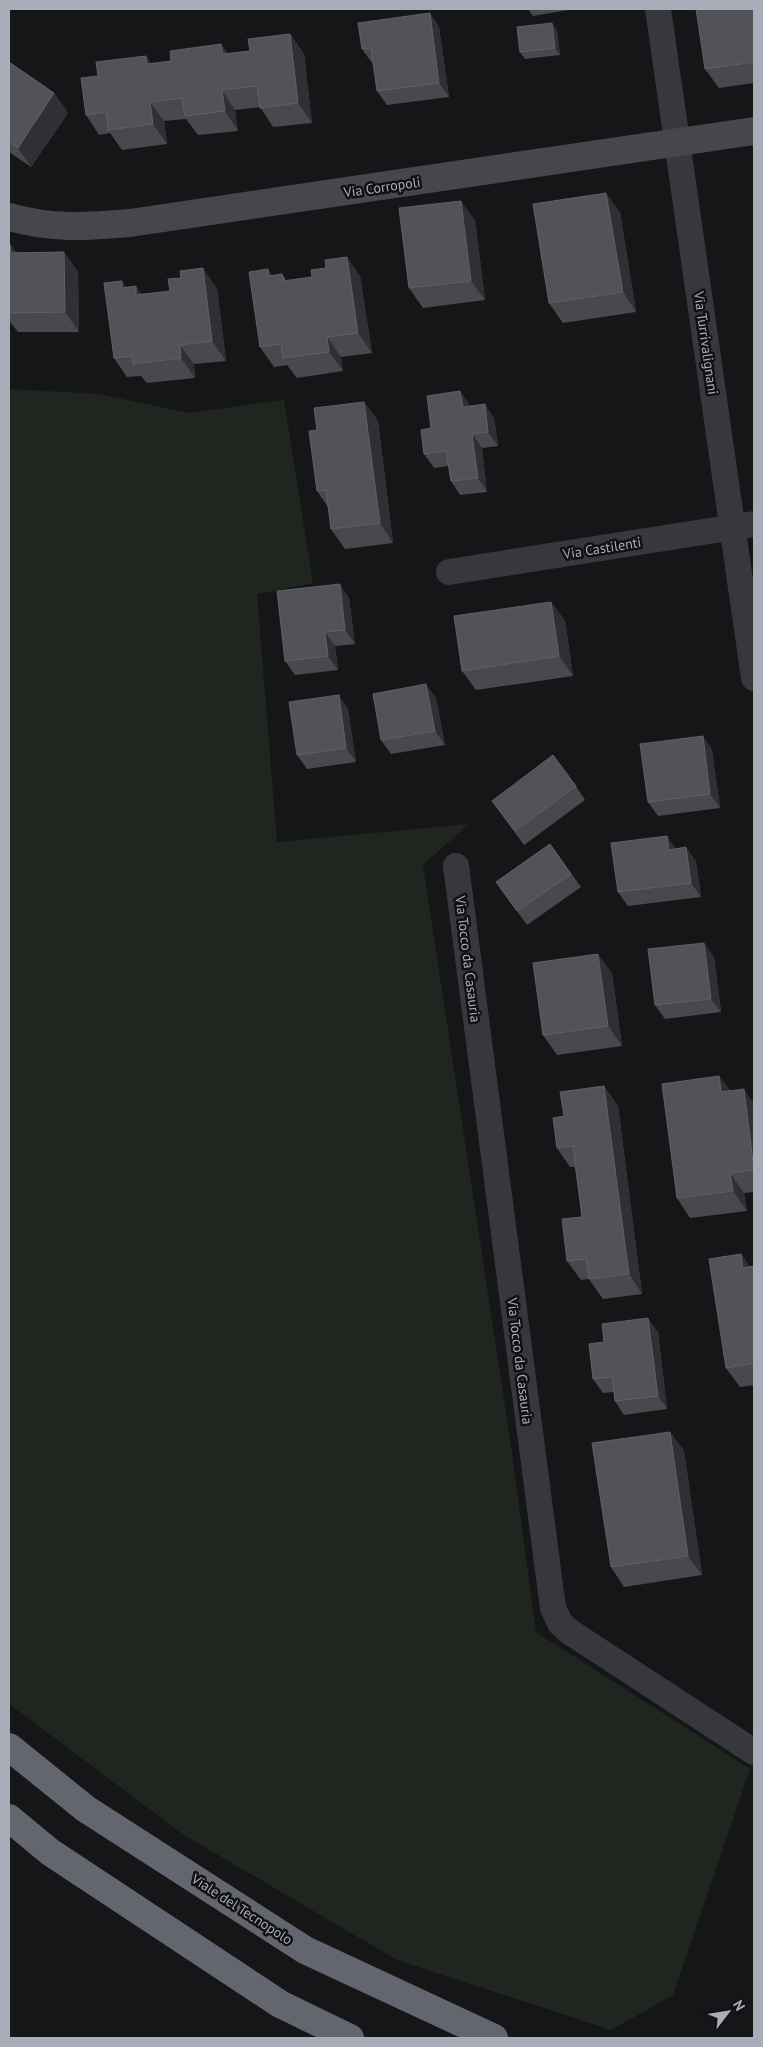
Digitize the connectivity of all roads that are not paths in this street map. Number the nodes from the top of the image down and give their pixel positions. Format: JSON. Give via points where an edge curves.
{"nodes":[{"id":1,"x":658,"y":9,"type":"edge"},
{"id":2,"x":754,"y":132,"type":"edge"},
{"id":3,"x":678,"y":144,"type":"junction"},
{"id":4,"x":9,"y":217,"type":"edge"},
{"id":5,"x":743,"y":525,"type":"edge"},
{"id":6,"x":449,"y":572,"type":"dead end"},
{"id":7,"x":754,"y":678,"type":"edge"},
{"id":8,"x":456,"y":866,"type":"dead end"},
{"id":9,"x":9,"y":1747,"type":"edge"},
{"id":10,"x":754,"y":1752,"type":"edge"},
{"id":11,"x":9,"y":1818,"type":"edge"},
{"id":12,"x":350,"y":2038,"type":"edge"},
{"id":13,"x":494,"y":2038,"type":"edge"}],
"edges":[{"from":1,"to":3,"type":"street","name":"Via Turrivalignani"},
{"from":2,"to":3,"type":"street","name":"Via Corropoli"},
{"from":3,"to":4,"type":"street","name":"Via Corropoli","via":[[130,223],[79,228],[33,224]]},
{"from":3,"to":5,"type":"street","name":"Via Turrivalignani"},
{"from":5,"to":6,"type":"street","name":"Via Castilenti"},
{"from":5,"to":7,"type":"street","name":"Via Turrivalignani"},
{"from":8,"to":10,"type":"street","name":"Via Tocco da Casauria","via":[[553,1608],[560,1623],[570,1632]]},
{"from":9,"to":13,"type":"highway","name":"Viale del Tecnopolo","via":[[86,1809],[304,1950]]},
{"from":11,"to":12,"type":"highway","via":[[50,1852],[280,2004]]}]}
